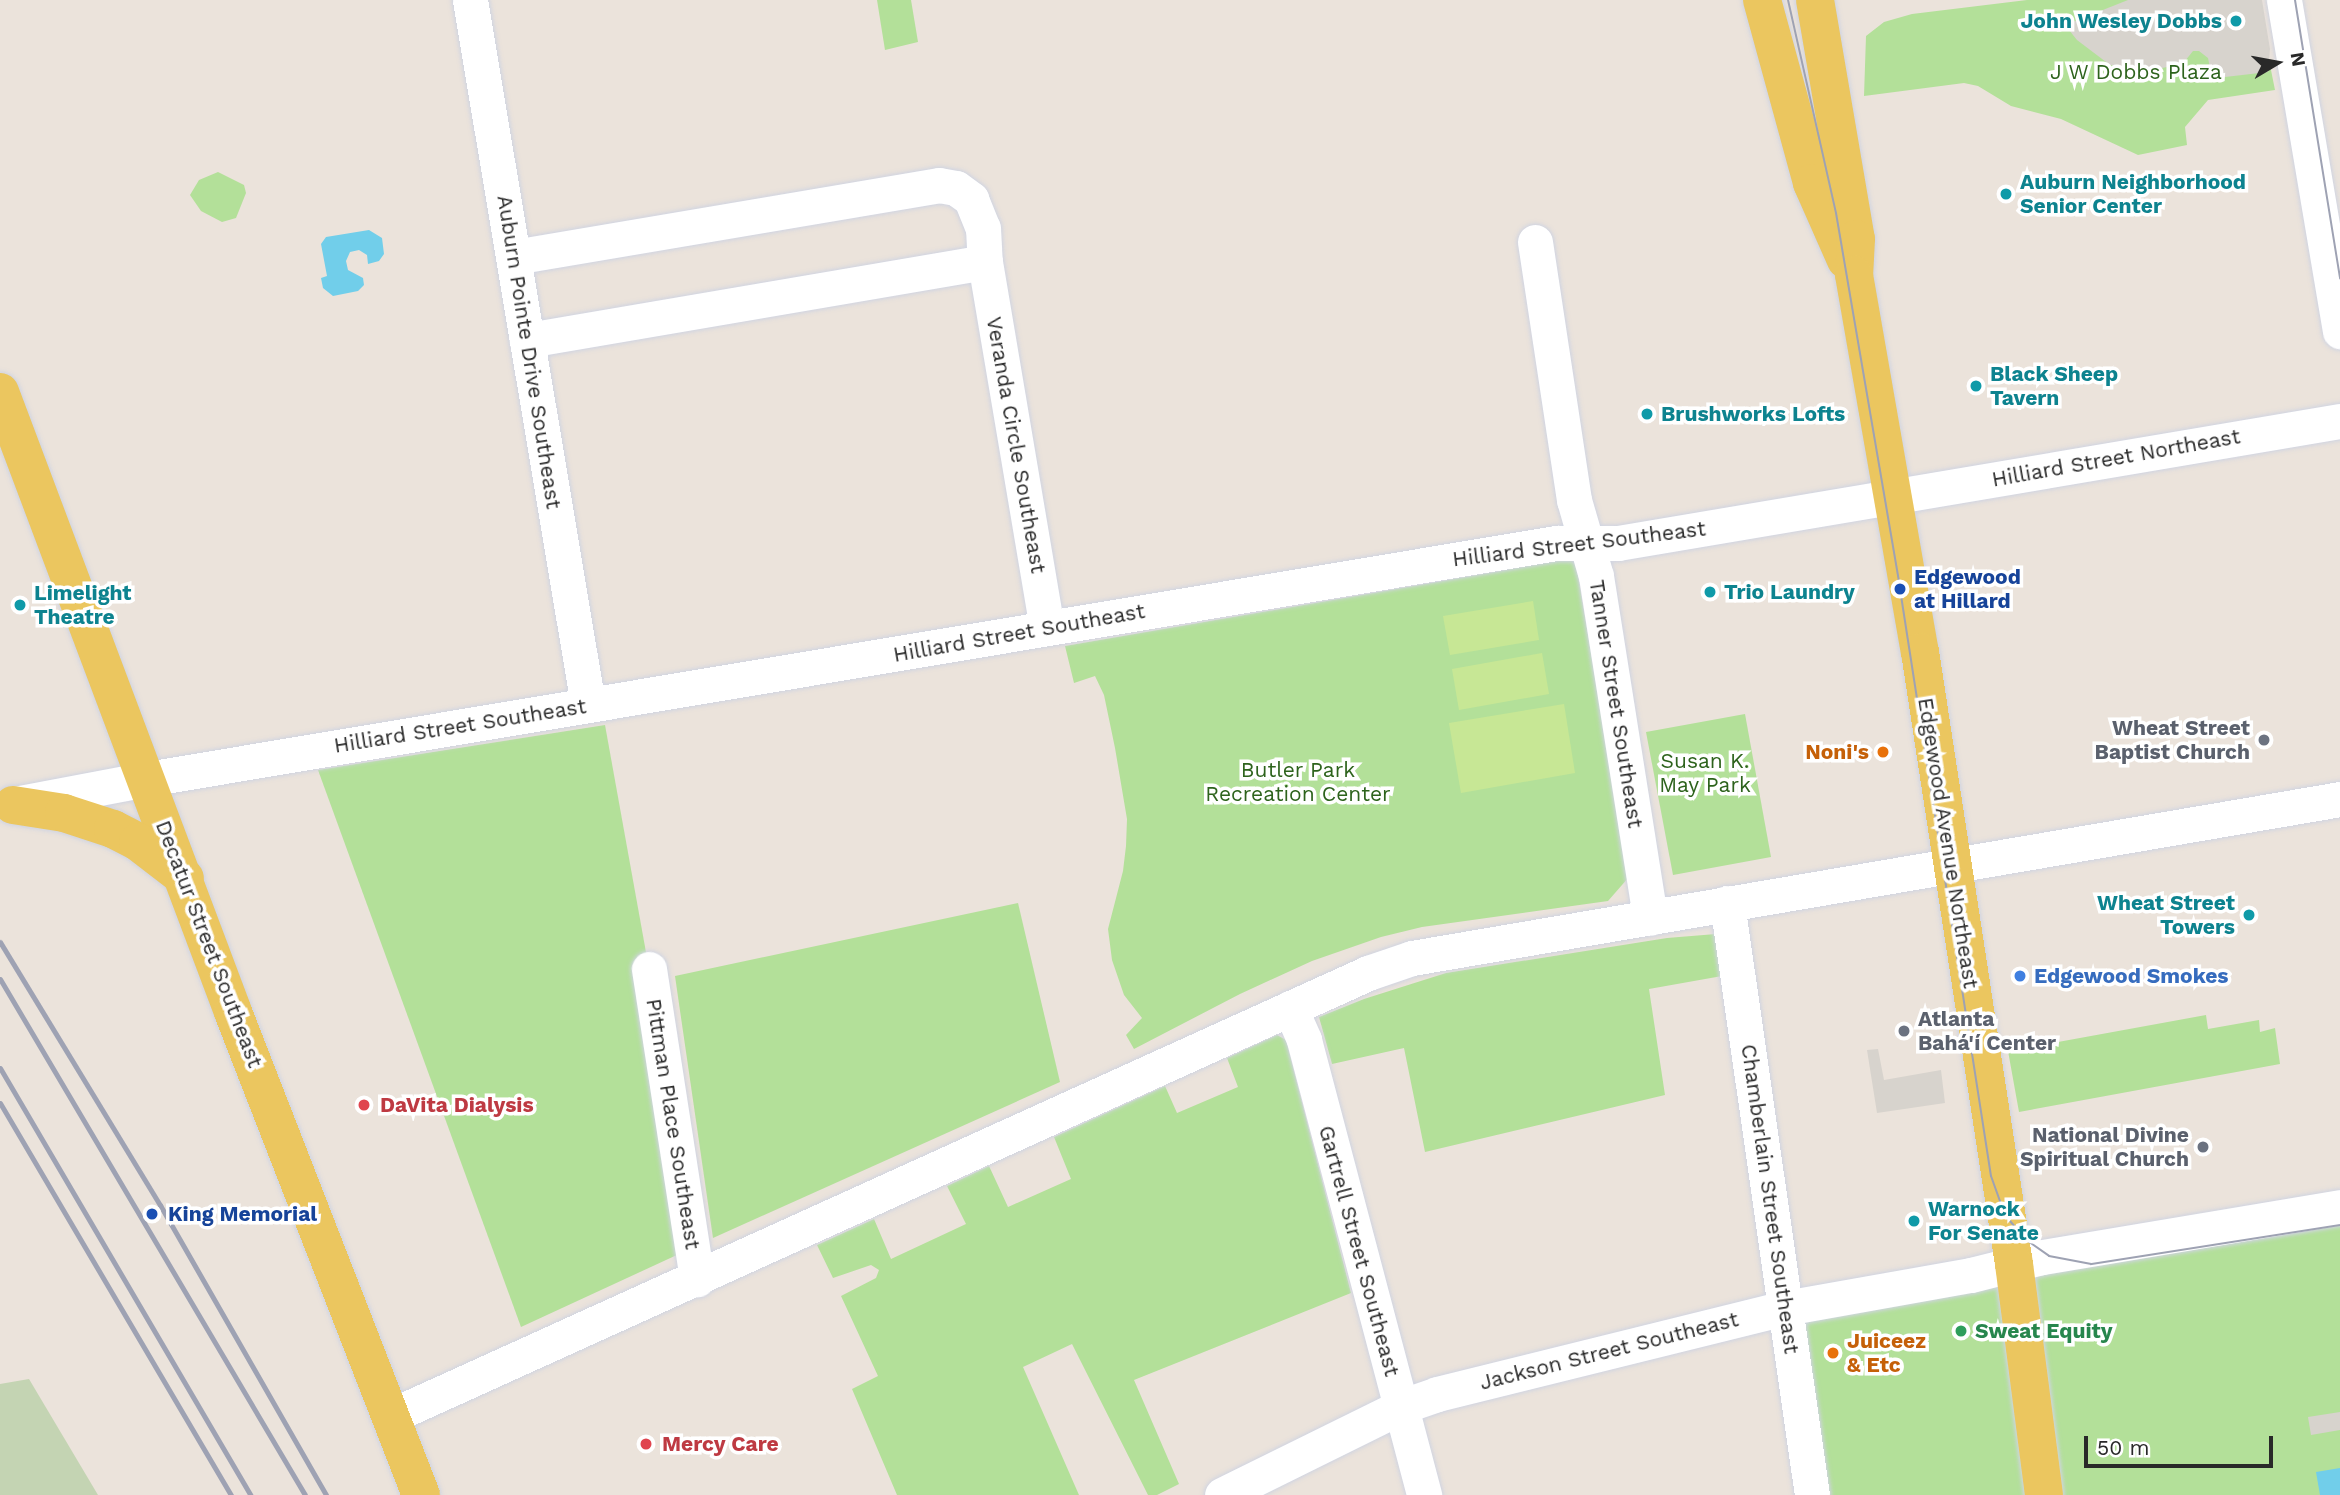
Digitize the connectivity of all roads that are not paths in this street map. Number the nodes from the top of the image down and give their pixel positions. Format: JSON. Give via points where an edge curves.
{"nodes":[{"id":1,"x":470,"y":0,"type":"edge"},
{"id":2,"x":1762,"y":0,"type":"edge"},
{"id":3,"x":1815,"y":0,"type":"edge"},
{"id":4,"x":2284,"y":0,"type":"edge"},
{"id":5,"x":1535,"y":242,"type":"dead end"},
{"id":6,"x":514,"y":257,"type":"junction"},
{"id":7,"x":985,"y":262,"type":"junction"},
{"id":8,"x":1854,"y":275,"type":"junction"},
{"id":9,"x":2340,"y":331,"type":"edge"},
{"id":10,"x":527,"y":340,"type":"junction"},
{"id":11,"x":0,"y":392,"type":"edge"},
{"id":12,"x":2340,"y":421,"type":"edge"},
{"id":13,"x":1892,"y":496,"type":"junction"},
{"id":14,"x":1586,"y":542,"type":"junction"},
{"id":15,"x":1047,"y":628,"type":"junction"},
{"id":16,"x":588,"y":705,"type":"junction"},
{"id":17,"x":146,"y":779,"type":"junction"},
{"id":18,"x":2340,"y":799,"type":"edge"},
{"id":19,"x":7,"y":806,"type":"edge"},
{"id":20,"x":1951,"y":863,"type":"junction"},
{"id":21,"x":185,"y":879,"type":"junction"},
{"id":22,"x":1727,"y":903,"type":"junction"},
{"id":23,"x":1650,"y":918,"type":"junction"},
{"id":24,"x":649,"y":969,"type":"dead end"},
{"id":25,"x":1290,"y":1008,"type":"junction"},
{"id":26,"x":2340,"y":1207,"type":"edge"},
{"id":27,"x":2014,"y":1264,"type":"junction"},
{"id":28,"x":697,"y":1279,"type":"junction"},
{"id":29,"x":1785,"y":1308,"type":"junction"},
{"id":30,"x":1400,"y":1407,"type":"junction"},
{"id":31,"x":391,"y":1416,"type":"junction"},
{"id":32,"x":421,"y":1495,"type":"edge"},
{"id":33,"x":1222,"y":1495,"type":"edge"},
{"id":34,"x":1424,"y":1495,"type":"edge"},
{"id":35,"x":1812,"y":1495,"type":"edge"},
{"id":36,"x":2044,"y":1495,"type":"edge"}],
"edges":[{"from":1,"to":6,"type":"street","name":"Auburn Pointe Drive Southeast"},
{"from":2,"to":8,"type":"main road","name":"Edgewood Avenue Northeast","via":[[1812,183]]},
{"from":3,"to":8,"type":"main road","name":"Edgewood Avenue Northeast","via":[[1856,239]]},
{"from":4,"to":9,"type":"street"},
{"from":5,"to":14,"type":"street","name":"Tanner Street Southeast","via":[[1574,500]]},
{"from":6,"to":7,"type":"street","name":"Veranda Circle Southeast","via":[[939,185],[957,188],[977,206]]},
{"from":6,"to":10,"type":"street","name":"Auburn Pointe Drive Southeast"},
{"from":7,"to":10,"type":"street"},
{"from":7,"to":15,"type":"street","name":"Veranda Circle Southeast"},
{"from":8,"to":13,"type":"main road","name":"Edgewood Avenue Northeast"},
{"from":10,"to":16,"type":"street","name":"Auburn Pointe Drive Southeast"},
{"from":11,"to":17,"type":"main road","name":"Decatur Street Southeast"},
{"from":12,"to":13,"type":"street","name":"Hilliard Street Northeast"},
{"from":13,"to":14,"type":"street","name":"Hilliard Street Southeast","via":[[1618,543]]},
{"from":13,"to":20,"type":"main road","name":"Edgewood Avenue Northeast"},
{"from":14,"to":15,"type":"street","name":"Hilliard Street Southeast","via":[[1556,543]]},
{"from":14,"to":23,"type":"street","name":"Tanner Street Southeast"},
{"from":15,"to":16,"type":"street","name":"Hilliard Street Southeast"},
{"from":16,"to":17,"type":"street","name":"Hilliard Street Southeast"},
{"from":17,"to":19,"type":"street","name":"Hilliard Street Southeast"},
{"from":17,"to":21,"type":"main road","name":"Decatur Street Southeast"},
{"from":18,"to":20,"type":"street"},
{"from":19,"to":21,"type":"main road","via":[[64,813],[113,829],[138,842]]},
{"from":20,"to":22,"type":"street"},
{"from":20,"to":27,"type":"main road","name":"Edgewood Avenue Northeast"},
{"from":21,"to":31,"type":"main road","name":"Decatur Street Southeast"},
{"from":22,"to":23,"type":"street"},
{"from":22,"to":29,"type":"street","name":"Chamberlain Street Southeast"},
{"from":23,"to":25,"type":"street","via":[[1412,958]]},
{"from":24,"to":28,"type":"street","name":"Pittman Place Southeast"},
{"from":25,"to":28,"type":"street"},
{"from":25,"to":30,"type":"street","name":"Gartrell Street Southeast","via":[[1304,1040]]},
{"from":26,"to":27,"type":"street","name":"Jackson Street Southeast"},
{"from":27,"to":29,"type":"street","name":"Jackson Street Southeast"},
{"from":27,"to":36,"type":"main road","name":"Edgewood Avenue Northeast"},
{"from":28,"to":31,"type":"street"},
{"from":29,"to":30,"type":"street","name":"Jackson Street Southeast"},
{"from":29,"to":35,"type":"street","name":"Chamberlain Street Southeast"},
{"from":30,"to":33,"type":"street","name":"Jackson Street Southeast"},
{"from":30,"to":34,"type":"street","name":"Gartrell Street Southeast"},
{"from":31,"to":32,"type":"main road","name":"Decatur Street Southeast"}]}
